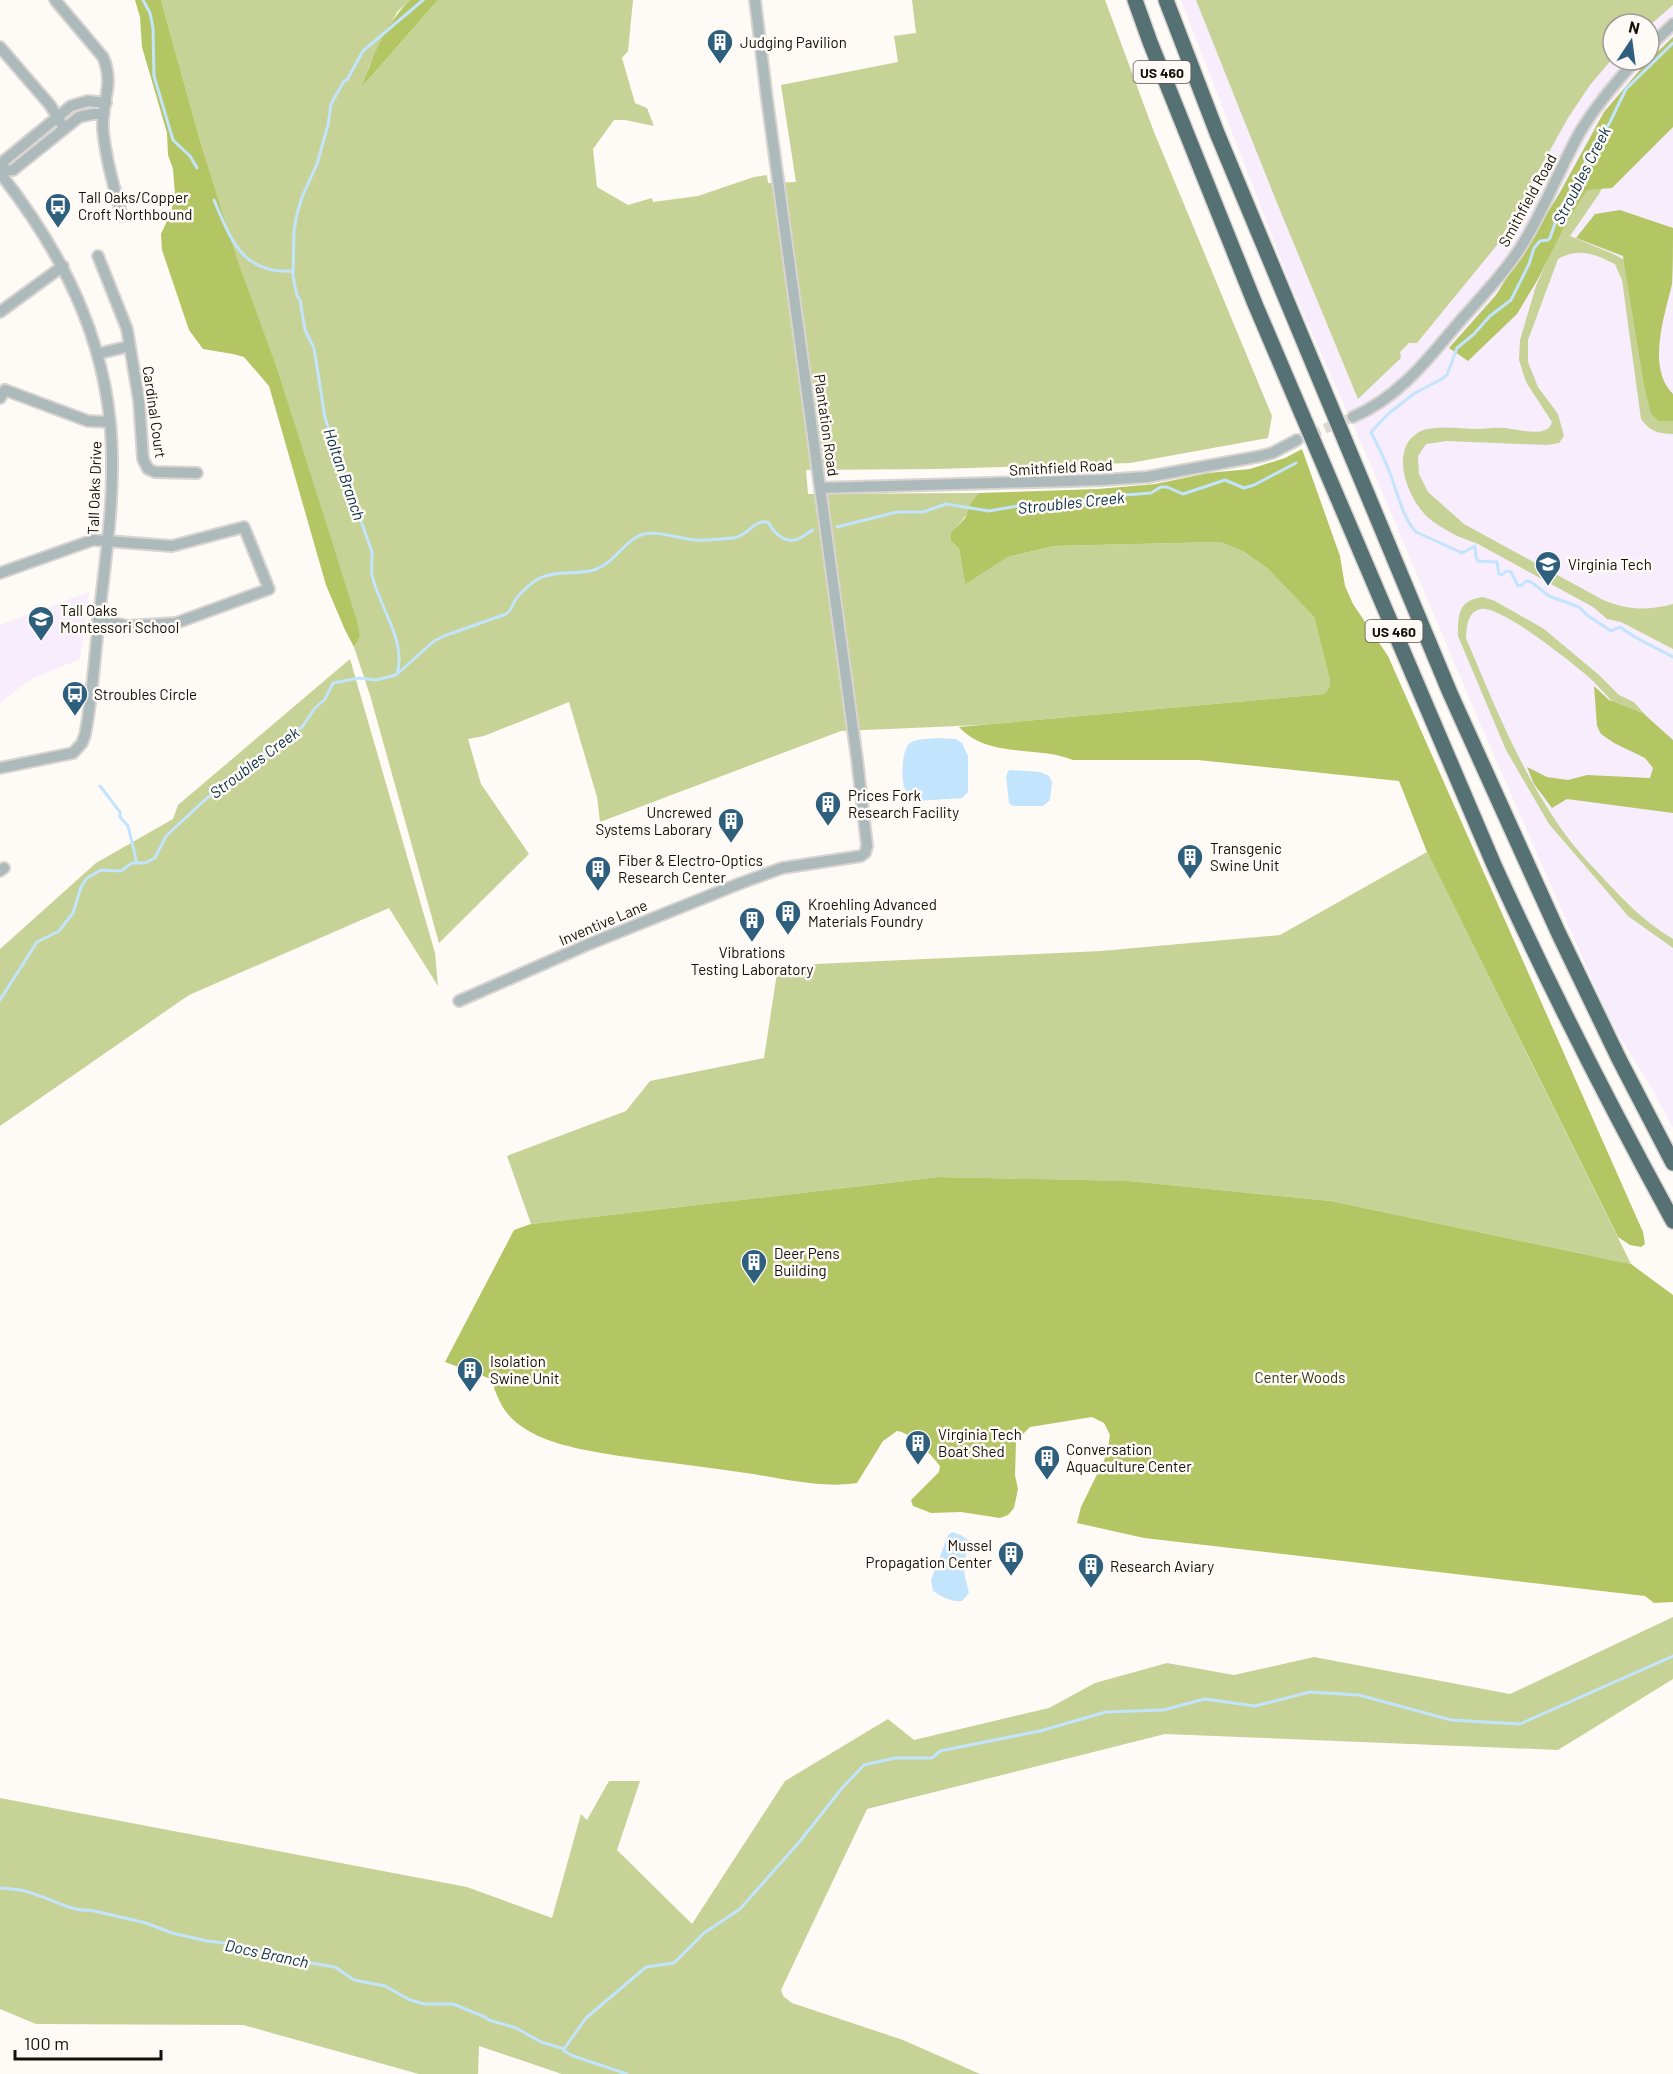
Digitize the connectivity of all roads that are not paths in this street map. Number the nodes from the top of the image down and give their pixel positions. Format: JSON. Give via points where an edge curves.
{"nodes":[{"id":1,"x":55,"y":0,"type":"edge"},
{"id":2,"x":755,"y":0,"type":"edge"},
{"id":3,"x":1135,"y":0,"type":"edge"},
{"id":4,"x":1166,"y":0,"type":"edge"},
{"id":5,"x":1673,"y":24,"type":"edge"},
{"id":6,"x":1661,"y":35,"type":"edge"},
{"id":7,"x":0,"y":47,"type":"edge"},
{"id":8,"x":1625,"y":72,"type":"edge"},
{"id":9,"x":105,"y":109,"type":"junction"},
{"id":10,"x":57,"y":117,"type":"junction"},
{"id":11,"x":65,"y":128,"type":"junction"},
{"id":12,"x":0,"y":171,"type":"edge"},
{"id":13,"x":122,"y":216,"type":"dead end"},
{"id":14,"x":98,"y":256,"type":"dead end"},
{"id":15,"x":63,"y":266,"type":"junction"},
{"id":16,"x":0,"y":312,"type":"edge"},
{"id":17,"x":130,"y":346,"type":"junction"},
{"id":18,"x":97,"y":354,"type":"junction"},
{"id":19,"x":0,"y":398,"type":"edge"},
{"id":20,"x":1353,"y":417,"type":"tunnel mouth"},
{"id":21,"x":110,"y":422,"type":"junction"},
{"id":22,"x":1297,"y":440,"type":"tunnel mouth"},
{"id":23,"x":196,"y":473,"type":"dead end"},
{"id":24,"x":821,"y":488,"type":"junction"},
{"id":25,"x":107,"y":540,"type":"junction"},
{"id":26,"x":0,"y":573,"type":"edge"},
{"id":27,"x":98,"y":620,"type":"junction"},
{"id":28,"x":0,"y":768,"type":"edge"},
{"id":29,"x":865,"y":853,"type":"joint"},
{"id":30,"x":459,"y":1001,"type":"dead end"},
{"id":31,"x":1673,"y":1163,"type":"edge"},
{"id":32,"x":1673,"y":1221,"type":"edge"}],
"edges":[{"from":1,"to":9,"type":"street","via":[[103,57],[109,76]]},
{"from":2,"to":24,"type":"street","name":"Plantation Road"},
{"from":3,"to":32,"type":"highway","number":"US 460","via":[[1255,304],[1494,865],[1593,1072]]},
{"from":4,"to":31,"type":"highway","number":"US 460","via":[[1217,133],[1450,693],[1558,932]]},
{"from":5,"to":6,"type":"street"},
{"from":7,"to":10,"type":"street"},
{"from":8,"to":20,"type":"street","name":"Smithfield Road","via":[[1588,120],[1515,255],[1416,372],[1392,395]]},
{"from":9,"to":10,"type":"street","via":[[88,101]]},
{"from":9,"to":11,"type":"street","via":[[79,117]]},
{"from":9,"to":13,"type":"street","via":[[108,165]]},
{"from":10,"to":11,"type":"street"},
{"from":10,"to":12,"type":"street","via":[[5,160]]},
{"from":11,"to":12,"type":"street","via":[[13,170]]},
{"from":12,"to":15,"type":"street","name":"Tall Oaks Drive"},
{"from":14,"to":17,"type":"street","name":"Cardinal Court"},
{"from":15,"to":16,"type":"street"},
{"from":15,"to":18,"type":"street","name":"Tall Oaks Drive"},
{"from":17,"to":18,"type":"street"},
{"from":17,"to":23,"type":"street","name":"Cardinal Court","via":[[146,466],[154,472]]},
{"from":18,"to":21,"type":"street","name":"Tall Oaks Drive"},
{"from":19,"to":21,"type":"street","via":[[5,390],[88,421]]},
{"from":21,"to":25,"type":"street","name":"Tall Oaks Drive","via":[[112,469]]},
{"from":22,"to":24,"type":"street","name":"Smithfield Road","via":[[1261,456],[1147,477]]},
{"from":24,"to":29,"type":"street","name":"Plantation Road","via":[[867,834]]},
{"from":25,"to":26,"type":"street","via":[[87,541]]},
{"from":25,"to":27,"type":"street","name":"Tall Oaks Drive"},
{"from":25,"to":27,"type":"street","via":[[172,546],[244,527],[269,589],[176,623],[128,626]]},
{"from":27,"to":28,"type":"street","name":"Tall Oaks Drive","via":[[85,735],[79,748],[73,753]]},
{"from":29,"to":30,"type":"street","name":"Inventive Lane","via":[[782,868],[589,944]]}]}
